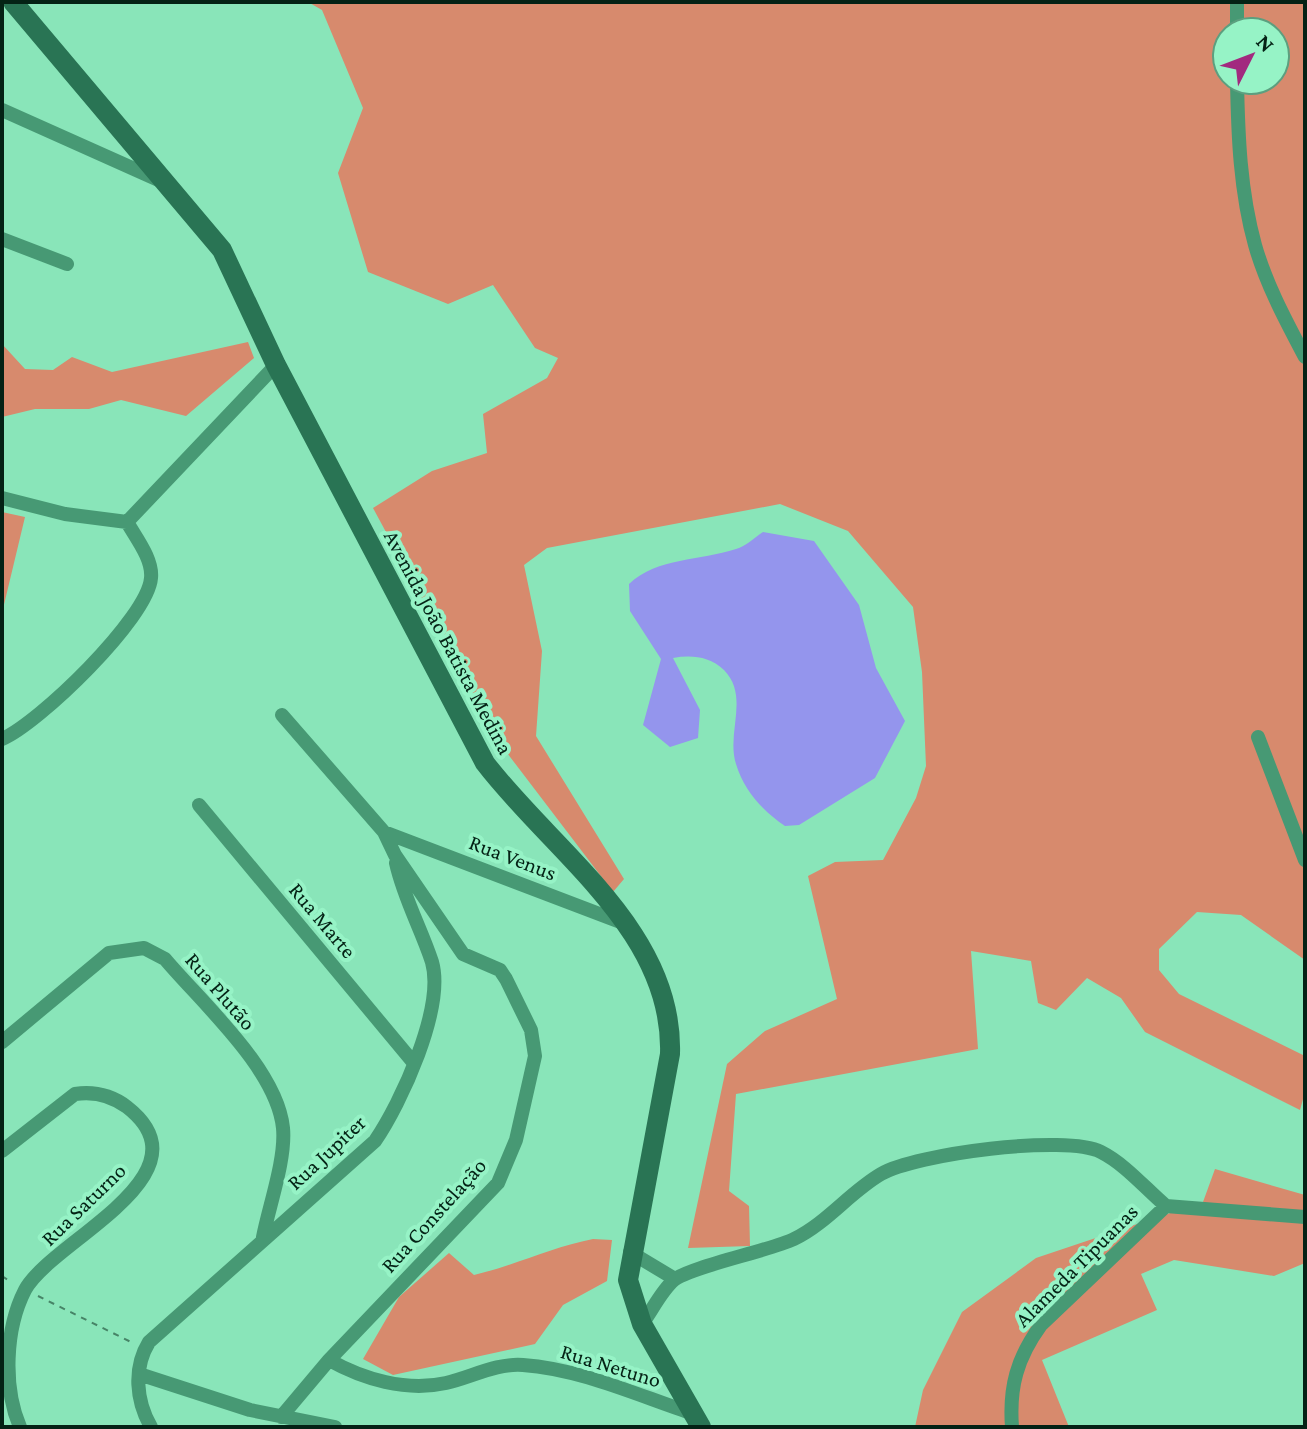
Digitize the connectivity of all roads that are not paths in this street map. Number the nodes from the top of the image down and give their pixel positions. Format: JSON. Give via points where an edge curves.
{"nodes":[{"id":1,"x":13,"y":2,"type":"edge"},
{"id":2,"x":1237,"y":96,"type":"edge"},
{"id":3,"x":2,"y":110,"type":"edge"},
{"id":4,"x":161,"y":181,"type":"junction"},
{"id":5,"x":2,"y":239,"type":"edge"},
{"id":6,"x":67,"y":264,"type":"dead end"},
{"id":7,"x":1305,"y":357,"type":"edge"},
{"id":8,"x":276,"y":365,"type":"junction"},
{"id":9,"x":2,"y":498,"type":"edge"},
{"id":10,"x":127,"y":522,"type":"junction"},
{"id":11,"x":282,"y":715,"type":"dead end"},
{"id":12,"x":1258,"y":737,"type":"dead end"},
{"id":13,"x":2,"y":739,"type":"edge"},
{"id":14,"x":199,"y":805,"type":"dead end"},
{"id":15,"x":384,"y":832,"type":"junction"},
{"id":16,"x":395,"y":855,"type":"junction"},
{"id":17,"x":1305,"y":860,"type":"edge"},
{"id":18,"x":626,"y":924,"type":"junction"},
{"id":19,"x":2,"y":1042,"type":"edge"},
{"id":20,"x":413,"y":1062,"type":"junction"},
{"id":21,"x":2,"y":1151,"type":"edge"},
{"id":22,"x":1166,"y":1206,"type":"junction"},
{"id":23,"x":1305,"y":1217,"type":"edge"},
{"id":24,"x":263,"y":1237,"type":"junction"},
{"id":25,"x":630,"y":1252,"type":"junction"},
{"id":26,"x":675,"y":1279,"type":"junction"},
{"id":27,"x":642,"y":1324,"type":"junction"},
{"id":28,"x":329,"y":1360,"type":"junction"},
{"id":29,"x":139,"y":1374,"type":"junction"},
{"id":30,"x":281,"y":1417,"type":"junction"},
{"id":31,"x":698,"y":1421,"type":"edge"},
{"id":32,"x":20,"y":1427,"type":"edge"},
{"id":33,"x":151,"y":1427,"type":"edge"},
{"id":34,"x":335,"y":1427,"type":"edge"},
{"id":35,"x":1012,"y":1427,"type":"edge"}],
"edges":[{"from":1,"to":4,"type":"main road","name":"Avenida João Batista Medina"},
{"from":2,"to":7,"type":"street","via":[[1239,156],[1255,245]]},
{"from":3,"to":4,"type":"street"},
{"from":4,"to":8,"type":"main road","name":"Avenida João Batista Medina","via":[[222,250]]},
{"from":5,"to":6,"type":"street"},
{"from":8,"to":10,"type":"street"},
{"from":8,"to":18,"type":"main road","name":"Avenida João Batista Medina","via":[[485,763]]},
{"from":9,"to":10,"type":"street"},
{"from":10,"to":13,"type":"street","via":[[148,562],[147,594],[116,639],[52,702]]},
{"from":11,"to":15,"type":"street","name":"Rua Constelação"},
{"from":12,"to":17,"type":"street"},
{"from":14,"to":20,"type":"street","name":"Rua Marte"},
{"from":15,"to":16,"type":"street","name":"Rua Constelação"},
{"from":15,"to":18,"type":"street","name":"Rua Venus"},
{"from":16,"to":20,"type":"street","name":"Rua Jupiter","via":[[436,984]]},
{"from":16,"to":28,"type":"street","name":"Rua Constelação","via":[[463,954],[500,970],[531,1030],[535,1056],[516,1140],[498,1183]]},
{"from":18,"to":25,"type":"main road","name":"Avenida João Batista Medina","via":[[660,985],[671,1021],[670,1054]]},
{"from":19,"to":24,"type":"street","name":"Rua Plutão","via":[[109,953],[144,948],[165,959],[259,1069],[278,1106],[283,1138]]},
{"from":20,"to":24,"type":"street","name":"Rua Jupiter","via":[[375,1141]]},
{"from":21,"to":32,"type":"street","name":"Rua Saturno","via":[[75,1094],[90,1093],[131,1111],[146,1130],[151,1148],[147,1173],[132,1192],[25,1290],[12,1336],[8,1388]]},
{"from":22,"to":23,"type":"street"},
{"from":22,"to":26,"type":"street","name":"Alameda Tipuanas","via":[[1114,1160],[1086,1146],[935,1157],[879,1175],[782,1245]]},
{"from":22,"to":35,"type":"street","name":"Alameda Tipuanas","via":[[1041,1325],[1027,1345],[1010,1399]]},
{"from":24,"to":29,"type":"street","name":"Rua Jupiter","via":[[156,1333],[145,1349]]},
{"from":25,"to":26,"type":"street"},
{"from":25,"to":27,"type":"main road","name":"Avenida João Batista Medina","via":[[628,1280]]},
{"from":26,"to":27,"type":"street"},
{"from":27,"to":31,"type":"main road","name":"Avenida João Batista Medina"},
{"from":28,"to":30,"type":"street","name":"Rua Constelação"},
{"from":28,"to":31,"type":"street","name":"Rua Netuno","via":[[362,1378],[422,1384],[442,1384],[508,1365],[556,1369]]},
{"from":29,"to":30,"type":"street"},
{"from":29,"to":33,"type":"street","name":"Rua Jupiter","via":[[139,1398]]},
{"from":30,"to":34,"type":"street"}]}
